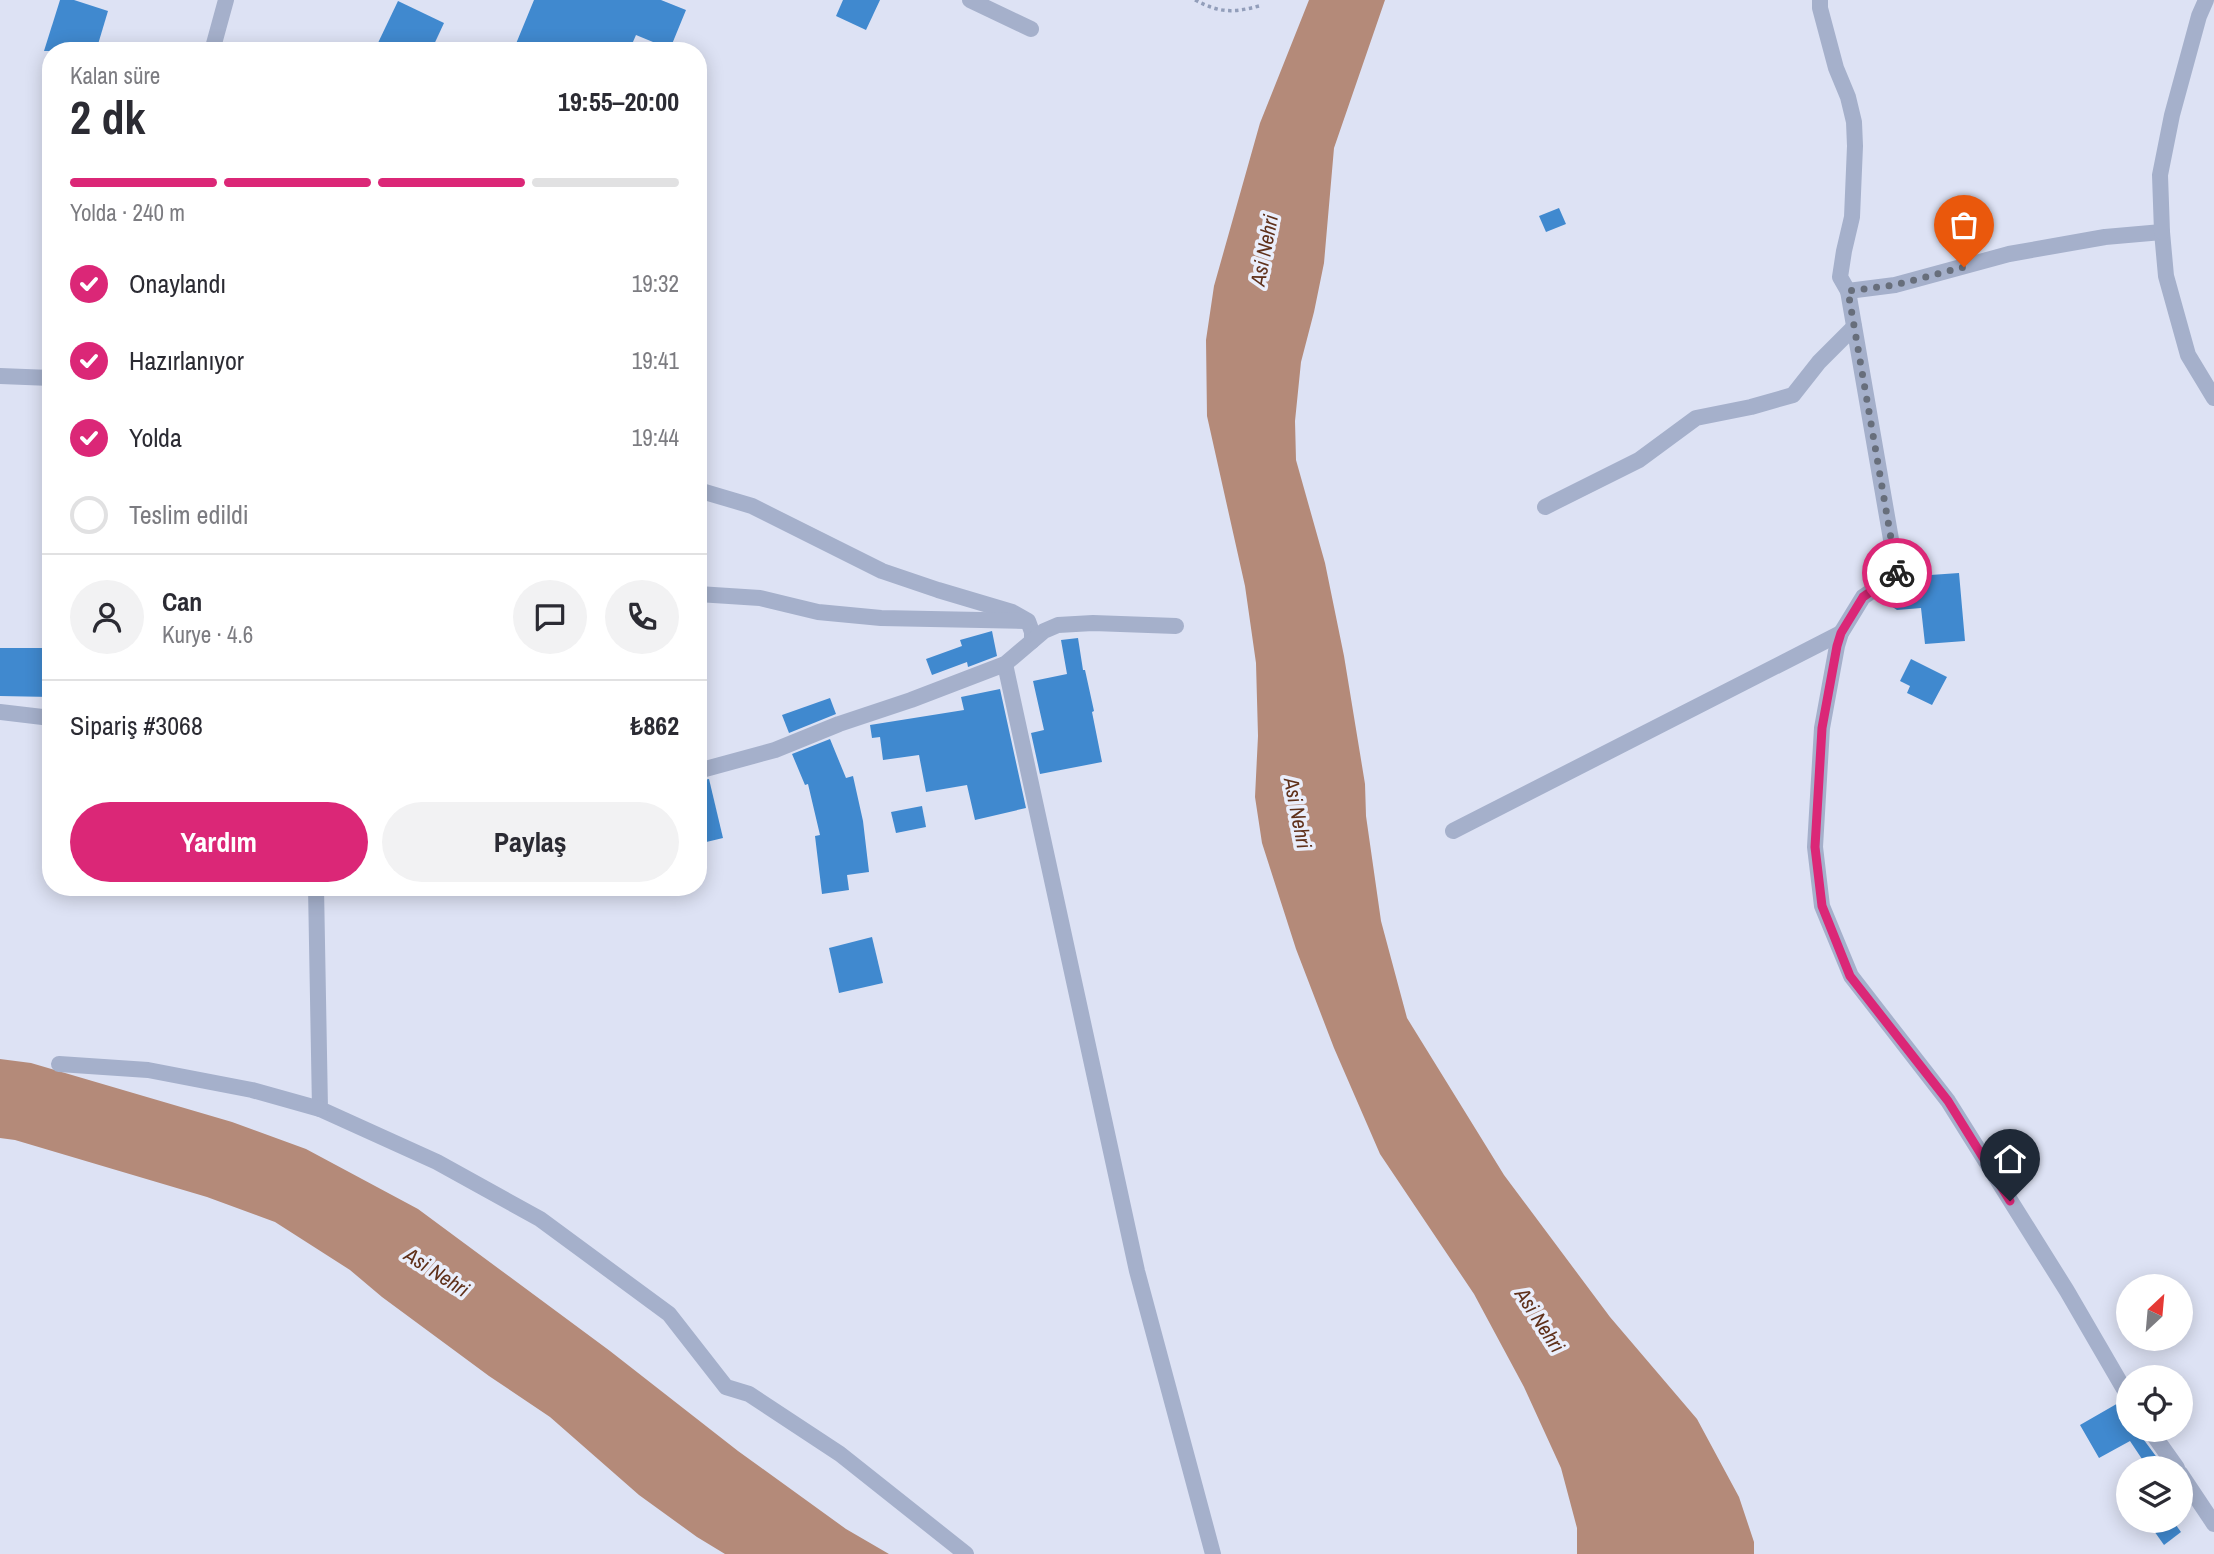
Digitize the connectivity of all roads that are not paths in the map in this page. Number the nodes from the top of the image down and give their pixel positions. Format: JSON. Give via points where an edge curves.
{"nodes":[{"id":1,"x":226,"y":0,"type":"edge"},
{"id":2,"x":970,"y":0,"type":"edge"},
{"id":3,"x":1820,"y":0,"type":"edge"},
{"id":4,"x":2206,"y":0,"type":"edge"},
{"id":5,"x":1031,"y":29,"type":"dead end"},
{"id":6,"x":214,"y":42,"type":"edge"},
{"id":7,"x":2162,"y":232,"type":"junction"},
{"id":8,"x":1848,"y":291,"type":"junction"},
{"id":9,"x":1854,"y":327,"type":"junction"},
{"id":10,"x":0,"y":376,"type":"edge"},
{"id":11,"x":42,"y":378,"type":"edge"},
{"id":12,"x":2214,"y":398,"type":"edge"},
{"id":13,"x":707,"y":493,"type":"edge"},
{"id":14,"x":1545,"y":507,"type":"dead end"},
{"id":15,"x":707,"y":595,"type":"edge"},
{"id":16,"x":1028,"y":621,"type":"junction"},
{"id":17,"x":1176,"y":626,"type":"dead end"},
{"id":18,"x":1841,"y":633,"type":"junction"},
{"id":19,"x":1032,"y":641,"type":"junction"},
{"id":20,"x":1005,"y":664,"type":"junction"},
{"id":21,"x":0,"y":712,"type":"edge"},
{"id":22,"x":42,"y":717,"type":"edge"},
{"id":23,"x":707,"y":769,"type":"edge"},
{"id":24,"x":1452,"y":831,"type":"dead end"},
{"id":25,"x":316,"y":896,"type":"edge"},
{"id":26,"x":59,"y":1064,"type":"dead end"},
{"id":27,"x":320,"y":1110,"type":"junction"},
{"id":28,"x":2116,"y":1375,"type":"edge"},
{"id":29,"x":2193,"y":1492,"type":"edge"},
{"id":30,"x":2214,"y":1524,"type":"edge"},
{"id":31,"x":966,"y":1554,"type":"edge"},
{"id":32,"x":1213,"y":1554,"type":"edge"}],
"edges":[{"from":1,"to":6,"type":"street"},
{"from":2,"to":5,"type":"street"},
{"from":3,"to":8,"type":"street","via":[[1854,122],[1852,217],[1840,277]]},
{"from":4,"to":7,"type":"street","via":[[2160,174]]},
{"from":7,"to":8,"type":"street","via":[[2009,254],[1895,285]]},
{"from":7,"to":12,"type":"street","via":[[2166,276],[2188,355]]},
{"from":8,"to":9,"type":"street"},
{"from":9,"to":14,"type":"street","via":[[1793,395],[1696,418],[1639,460]]},
{"from":9,"to":18,"type":"street","via":[[1897,574],[1863,597]]},
{"from":10,"to":11,"type":"street"},
{"from":13,"to":16,"type":"street","via":[[752,506],[882,570]]},
{"from":15,"to":16,"type":"street","via":[[760,598],[818,612],[881,618]]},
{"from":16,"to":19,"type":"street"},
{"from":17,"to":19,"type":"street","via":[[1058,625]]},
{"from":18,"to":24,"type":"street"},
{"from":18,"to":28,"type":"street","via":[[1822,728],[1815,847],[1822,906],[1850,976],[1948,1101]]},
{"from":19,"to":20,"type":"street"},
{"from":20,"to":23,"type":"street","via":[[775,750]]},
{"from":20,"to":32,"type":"street","via":[[1137,1271]]},
{"from":21,"to":22,"type":"street"},
{"from":25,"to":27,"type":"street"},
{"from":26,"to":27,"type":"street","via":[[148,1070],[251,1090]]},
{"from":27,"to":31,"type":"street","via":[[437,1162],[540,1219],[669,1314],[726,1387],[749,1394],[840,1454]]},
{"from":29,"to":30,"type":"street"}]}
